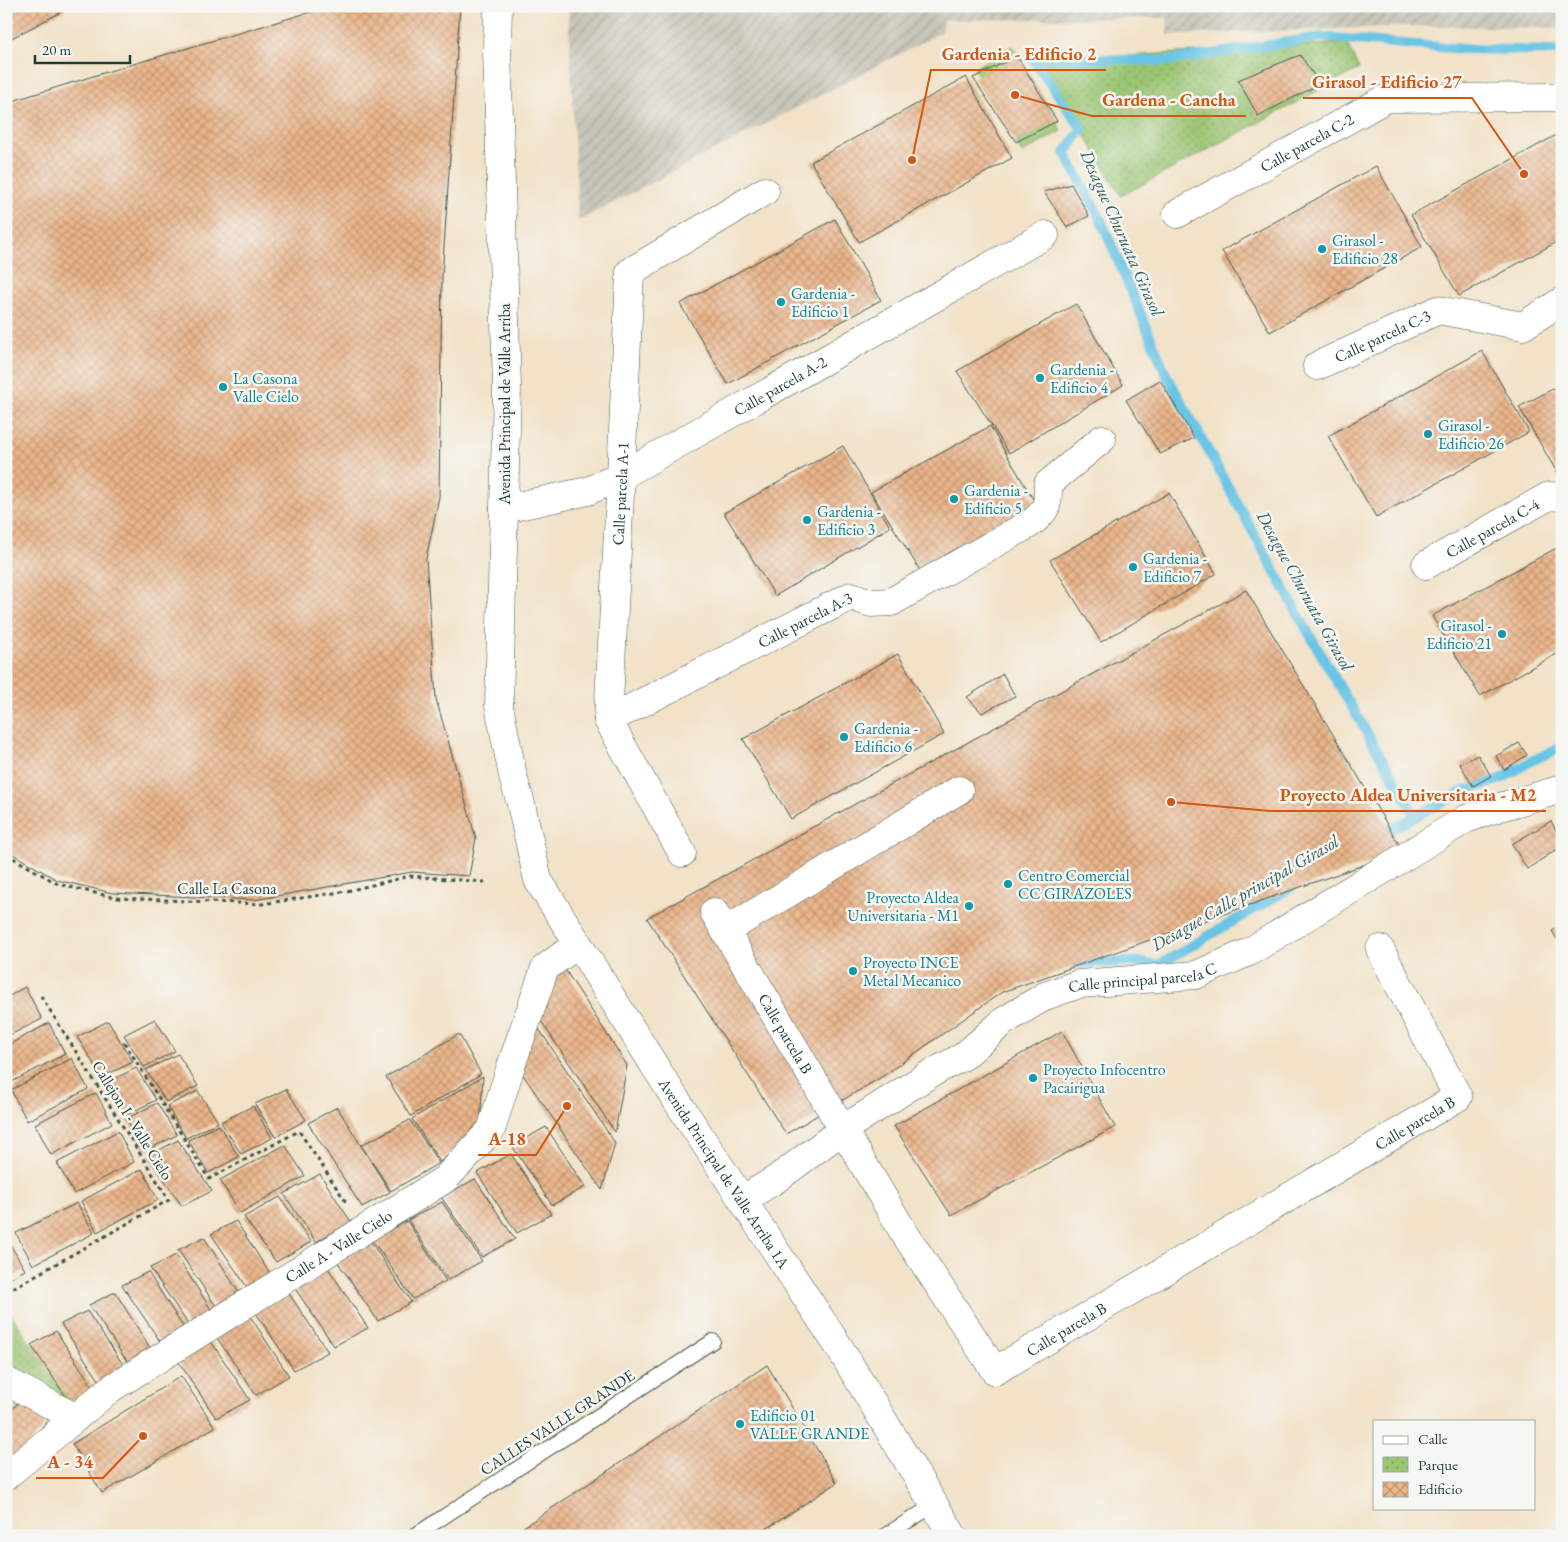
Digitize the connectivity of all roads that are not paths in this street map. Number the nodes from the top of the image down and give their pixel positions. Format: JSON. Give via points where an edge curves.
{"nodes":[{"id":1,"x":498,"y":6,"type":"edge"},
{"id":2,"x":1562,"y":97,"type":"edge"},
{"id":3,"x":765,"y":191,"type":"dead end"},
{"id":4,"x":1177,"y":214,"type":"dead end"},
{"id":5,"x":1045,"y":235,"type":"dead end"},
{"id":6,"x":1562,"y":301,"type":"edge"},
{"id":7,"x":1316,"y":366,"type":"dead end"},
{"id":8,"x":1102,"y":439,"type":"dead end"},
{"id":9,"x":621,"y":476,"type":"junction"},
{"id":10,"x":1562,"y":498,"type":"edge"},
{"id":11,"x":504,"y":509,"type":"junction"},
{"id":12,"x":1426,"y":565,"type":"dead end"},
{"id":13,"x":608,"y":720,"type":"junction"},
{"id":14,"x":1562,"y":789,"type":"edge"},
{"id":15,"x":959,"y":790,"type":"dead end"},
{"id":16,"x":520,"y":800,"type":"joint"},
{"id":17,"x":682,"y":853,"type":"dead end"},
{"id":18,"x":578,"y":944,"type":"junction"},
{"id":19,"x":1380,"y":949,"type":"dead end"},
{"id":20,"x":843,"y":1129,"type":"junction"},
{"id":21,"x":742,"y":1200,"type":"junction"},
{"id":22,"x":713,"y":1341,"type":"dead end"},
{"id":23,"x":6,"y":1381,"type":"edge"},
{"id":24,"x":76,"y":1418,"type":"junction"},
{"id":25,"x":6,"y":1476,"type":"edge"},
{"id":26,"x":934,"y":1505,"type":"junction"},
{"id":27,"x":419,"y":1534,"type":"edge"},
{"id":28,"x":884,"y":1536,"type":"edge"},
{"id":29,"x":953,"y":1536,"type":"edge"}],
"edges":[{"from":1,"to":11,"type":"street","name":"Avenida Principal de Valle Arriba","via":[[507,388]]},
{"from":2,"to":4,"type":"street","name":"Calle parcela C-2","via":[[1387,98]]},
{"from":3,"to":9,"type":"street","name":"Calle parcela A-1","via":[[630,272]]},
{"from":5,"to":9,"type":"street","name":"Calle parcela A-2"},
{"from":6,"to":7,"type":"street","name":"Calle parcela C-3","via":[[1523,326],[1438,310]]},
{"from":8,"to":13,"type":"street","name":"Calle parcela A-3","via":[[1048,484],[1048,502],[1043,514],[1022,528],[891,602],[871,603],[851,596]]},
{"from":9,"to":11,"type":"street","name":"Calle parcela A-2","via":[[588,491]]},
{"from":9,"to":13,"type":"street","name":"Calle parcela A-1"},
{"from":10,"to":12,"type":"street","name":"Calle parcela C-4","via":[[1549,496]]},
{"from":11,"to":16,"type":"street","name":"Avenida Principal de Valle Arriba","via":[[500,706]]},
{"from":13,"to":17,"type":"street"},
{"from":14,"to":20,"type":"street","name":"Calle principal parcela C","via":[[1466,819],[1249,952],[1196,975],[1079,984],[1044,996],[1004,1021],[964,1056]]},
{"from":15,"to":20,"type":"street","name":"Calle parcela B","via":[[719,921]]},
{"from":16,"to":18,"type":"street","name":"Avenida Principal de Valle Arriba 1A","via":[[538,880]]},
{"from":18,"to":21,"type":"street","name":"Avenida Principal de Valle Arriba 1A"},
{"from":18,"to":24,"type":"street","name":"Calle A - Valle Cielo","via":[[545,968],[491,1130],[445,1179],[110,1389]]},
{"from":19,"to":20,"type":"street","name":"Calle parcela B","via":[[1458,1097],[995,1371],[903,1231]]},
{"from":20,"to":21,"type":"street","name":"Calle principal parcela C","via":[[776,1180]]},
{"from":21,"to":26,"type":"street","name":"Avenida Principal de Valle Arriba 1A","via":[[839,1347]]},
{"from":22,"to":27,"type":"lane","name":"CALLES VALLE GRANDE"},
{"from":23,"to":24,"type":"street"},
{"from":24,"to":25,"type":"street","name":"Calle A - Valle Cielo"},
{"from":26,"to":28,"type":"lane"},
{"from":26,"to":29,"type":"street","name":"Avenida Principal de Valle Arriba 1A"}]}
